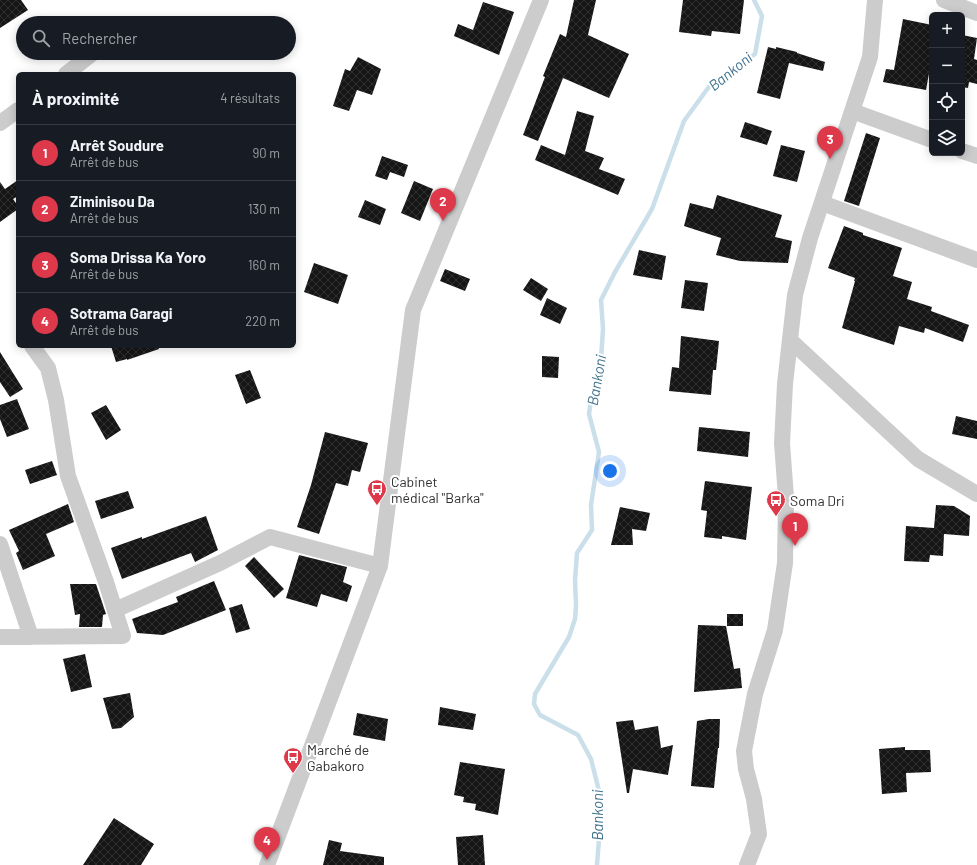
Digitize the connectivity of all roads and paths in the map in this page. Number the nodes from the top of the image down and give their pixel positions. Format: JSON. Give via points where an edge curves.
{"nodes":[{"id":1,"x":541,"y":0,"type":"edge"},
{"id":2,"x":875,"y":0,"type":"edge"},
{"id":3,"x":944,"y":0,"type":"edge"},
{"id":4,"x":977,"y":13,"type":"edge"},
{"id":5,"x":84,"y":60,"type":"edge"},
{"id":6,"x":69,"y":72,"type":"edge"},
{"id":7,"x":16,"y":111,"type":"edge"},
{"id":8,"x":852,"y":112,"type":"junction"},
{"id":9,"x":0,"y":123,"type":"edge"},
{"id":10,"x":929,"y":139,"type":"edge"},
{"id":11,"x":965,"y":152,"type":"edge"},
{"id":12,"x":977,"y":156,"type":"edge"},
{"id":13,"x":822,"y":203,"type":"junction"},
{"id":14,"x":977,"y":260,"type":"edge"},
{"id":15,"x":790,"y":340,"type":"junction"},
{"id":16,"x":33,"y":348,"type":"edge"},
{"id":17,"x":977,"y":494,"type":"edge"},
{"id":18,"x":0,"y":544,"type":"edge"},
{"id":19,"x":380,"y":566,"type":"junction"},
{"id":20,"x":115,"y":610,"type":"junction"},
{"id":21,"x":0,"y":637,"type":"edge"},
{"id":22,"x":32,"y":637,"type":"junction"},
{"id":23,"x":267,"y":865,"type":"edge"},
{"id":24,"x":747,"y":865,"type":"edge"}],
"edges":[{"from":1,"to":19,"type":"street","via":[[413,310]]},
{"from":2,"to":8,"type":"street","via":[[870,56]]},
{"from":3,"to":4,"type":"street"},
{"from":5,"to":6,"type":"street"},
{"from":7,"to":9,"type":"street"},
{"from":8,"to":10,"type":"street"},
{"from":8,"to":13,"type":"street"},
{"from":11,"to":12,"type":"street"},
{"from":13,"to":14,"type":"street"},
{"from":13,"to":15,"type":"street","via":[[795,295]]},
{"from":15,"to":17,"type":"street","via":[[918,459]]},
{"from":15,"to":24,"type":"street","via":[[782,443],[786,497],[786,563],[775,630],[755,694],[744,751],[759,834]]},
{"from":16,"to":20,"type":"street","via":[[48,368],[56,400],[68,476]]},
{"from":18,"to":22,"type":"street"},
{"from":19,"to":20,"type":"street","via":[[270,537],[220,563]]},
{"from":19,"to":23,"type":"street"},
{"from":20,"to":22,"type":"street","via":[[123,636]]},
{"from":21,"to":22,"type":"street"}]}
